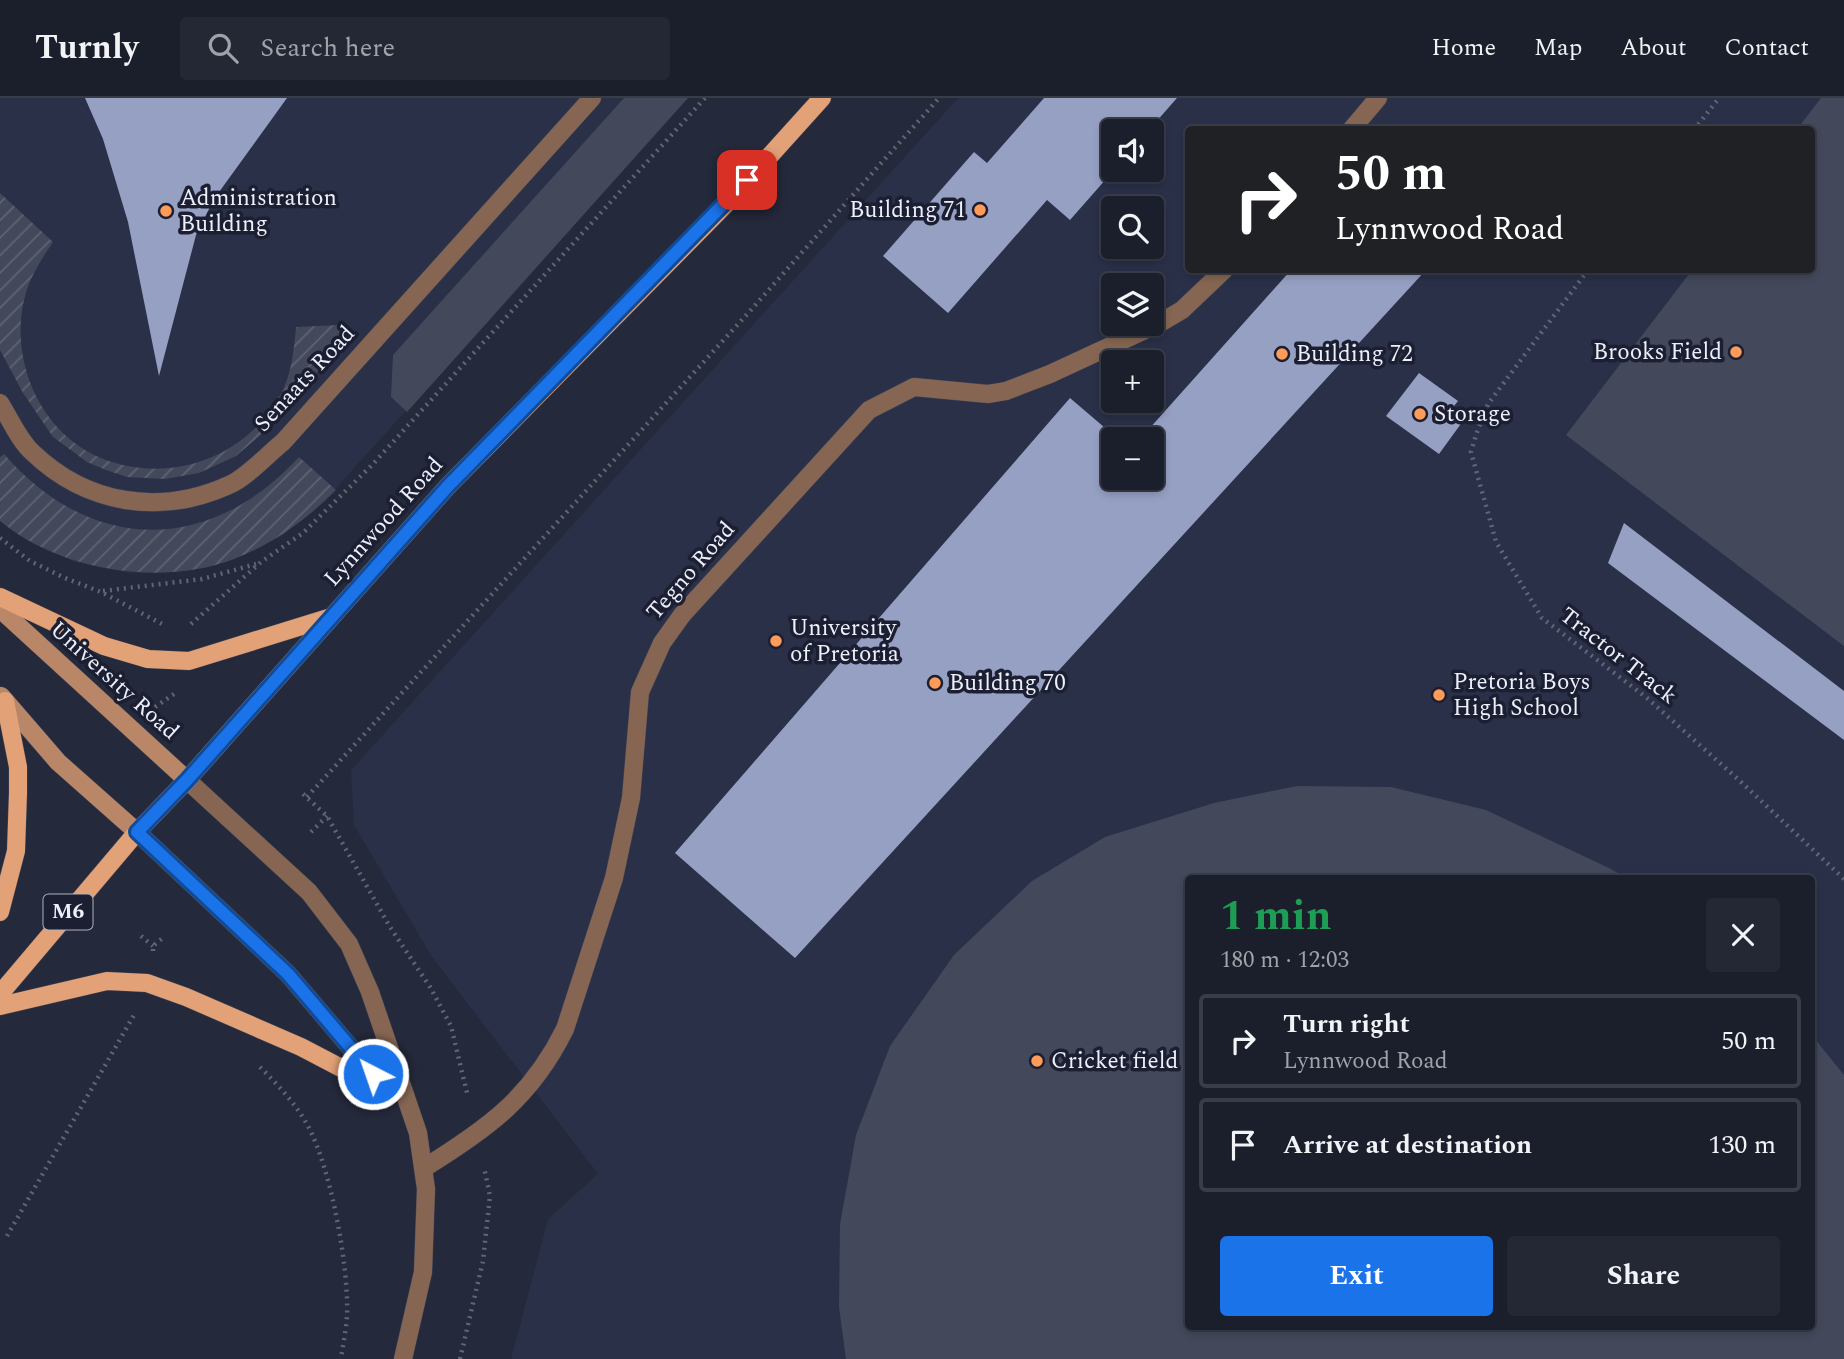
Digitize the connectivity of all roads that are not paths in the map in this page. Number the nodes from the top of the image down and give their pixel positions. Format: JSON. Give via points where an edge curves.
{"nodes":[{"id":1,"x":592,"y":98,"type":"edge"},
{"id":2,"x":822,"y":98,"type":"edge"},
{"id":3,"x":1378,"y":98,"type":"edge"},
{"id":4,"x":1354,"y":126,"type":"edge"},
{"id":5,"x":1221,"y":273,"type":"edge"},
{"id":6,"x":0,"y":404,"type":"edge"},
{"id":7,"x":0,"y":597,"type":"edge"},
{"id":8,"x":0,"y":609,"type":"edge"},
{"id":9,"x":332,"y":617,"type":"junction"},
{"id":10,"x":3,"y":698,"type":"edge"},
{"id":11,"x":187,"y":780,"type":"junction"},
{"id":12,"x":137,"y":832,"type":"junction"},
{"id":13,"x":0,"y":912,"type":"edge"},
{"id":14,"x":0,"y":994,"type":"edge"},
{"id":15,"x":0,"y":1006,"type":"edge"},
{"id":16,"x":389,"y":1093,"type":"junction"},
{"id":17,"x":418,"y":1133,"type":"junction"},
{"id":18,"x":424,"y":1168,"type":"junction"},
{"id":19,"x":403,"y":1359,"type":"edge"}],
"edges":[{"from":1,"to":6,"type":"street","name":"Senaats Road","via":[[283,442],[232,485],[178,502],[119,500],[68,481],[31,451]]},
{"from":2,"to":9,"type":"main road","name":"Lynnwood Road","number":"M6","via":[[729,201],[448,486]]},
{"from":3,"to":4,"type":"street"},
{"from":5,"to":18,"type":"street","name":"Tegno Road","via":[[1182,310],[1050,374],[988,394],[914,387],[869,410],[682,615],[662,643],[640,692],[631,798],[614,878],[565,1029],[522,1096],[477,1134]]},
{"from":7,"to":9,"type":"main road","via":[[104,646],[148,659],[189,661]]},
{"from":8,"to":11,"type":"street","name":"University Road"},
{"from":9,"to":11,"type":"main road","name":"Lynnwood Road","number":"M6"},
{"from":10,"to":12,"type":"street","name":"University Road","via":[[58,762]]},
{"from":10,"to":13,"type":"main road","via":[[18,767],[18,793],[16,850]]},
{"from":11,"to":12,"type":"main road","name":"Lynnwood Road","number":"M6"},
{"from":11,"to":17,"type":"street","name":"University Road","via":[[309,892],[349,944]]},
{"from":12,"to":14,"type":"main road","name":"Lynnwood Road","number":"M6"},
{"from":12,"to":16,"type":"street","name":"University Road","via":[[288,974]]},
{"from":15,"to":16,"type":"main road","via":[[107,981],[147,983],[301,1048]]},
{"from":16,"to":17,"type":"street","name":"University Road"},
{"from":17,"to":18,"type":"street","name":"University Road"},
{"from":18,"to":19,"type":"street","name":"University Road","via":[[423,1272]]}]}
